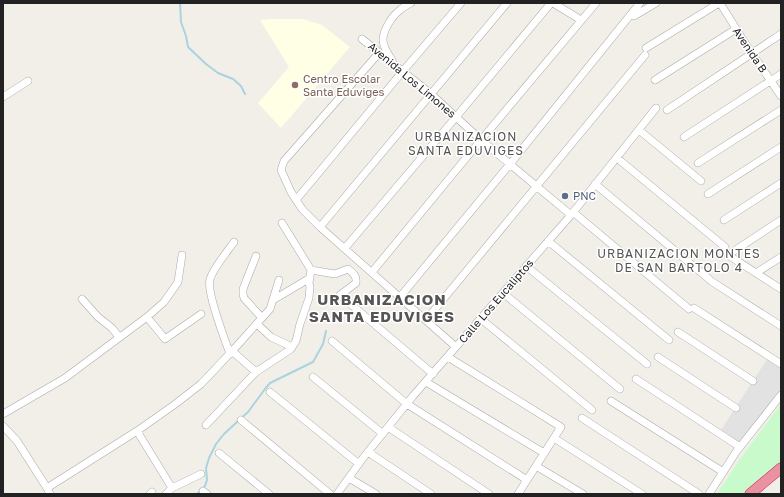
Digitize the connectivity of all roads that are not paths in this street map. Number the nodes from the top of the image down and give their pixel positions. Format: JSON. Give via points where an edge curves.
{"nodes":[{"id":1,"x":411,"y":3,"type":"edge"},
{"id":2,"x":461,"y":3,"type":"edge"},
{"id":3,"x":507,"y":3,"type":"edge"},
{"id":4,"x":552,"y":3,"type":"edge"},
{"id":5,"x":596,"y":3,"type":"edge"},
{"id":6,"x":640,"y":3,"type":"edge"},
{"id":7,"x":656,"y":3,"type":"edge"},
{"id":8,"x":719,"y":3,"type":"edge"},
{"id":9,"x":634,"y":16,"type":"dead end"},
{"id":10,"x":581,"y":20,"type":"junction"},
{"id":11,"x":736,"y":29,"type":"junction"},
{"id":12,"x":781,"y":34,"type":"edge"},
{"id":13,"x":362,"y":39,"type":"dead end"},
{"id":14,"x":379,"y":53,"type":"junction"},
{"id":15,"x":752,"y":54,"type":"junction"},
{"id":16,"x":395,"y":65,"type":"junction"},
{"id":17,"x":403,"y":71,"type":"junction"},
{"id":18,"x":781,"y":74,"type":"edge"},
{"id":19,"x":655,"y":80,"type":"dead end"},
{"id":20,"x":28,"y":81,"type":"dead end"},
{"id":21,"x":771,"y":81,"type":"junction"},
{"id":22,"x":431,"y":94,"type":"junction"},
{"id":23,"x":781,"y":96,"type":"edge"},
{"id":24,"x":3,"y":97,"type":"edge"},
{"id":25,"x":656,"y":108,"type":"dead end"},
{"id":26,"x":667,"y":110,"type":"dead end"},
{"id":27,"x":781,"y":110,"type":"edge"},
{"id":28,"x":456,"y":117,"type":"junction"},
{"id":29,"x":639,"y":130,"type":"junction"},
{"id":30,"x":684,"y":137,"type":"dead end"},
{"id":31,"x":481,"y":140,"type":"junction"},
{"id":32,"x":781,"y":147,"type":"edge"},
{"id":33,"x":616,"y":158,"type":"junction"},
{"id":34,"x":698,"y":163,"type":"dead end"},
{"id":35,"x":510,"y":164,"type":"junction"},
{"id":36,"x":701,"y":181,"type":"dead end"},
{"id":37,"x":781,"y":183,"type":"edge"},
{"id":38,"x":595,"y":184,"type":"junction"},
{"id":39,"x":536,"y":186,"type":"junction"},
{"id":40,"x":708,"y":194,"type":"dead end"},
{"id":41,"x":296,"y":200,"type":"junction"},
{"id":42,"x":572,"y":213,"type":"junction"},
{"id":43,"x":724,"y":220,"type":"dead end"},
{"id":44,"x":781,"y":220,"type":"edge"},
{"id":45,"x":282,"y":223,"type":"dead end"},
{"id":46,"x":320,"y":227,"type":"junction"},
{"id":47,"x":548,"y":241,"type":"junction"},
{"id":48,"x":234,"y":242,"type":"dead end"},
{"id":49,"x":725,"y":247,"type":"dead end"},
{"id":50,"x":345,"y":248,"type":"junction"},
{"id":51,"x":182,"y":255,"type":"dead end"},
{"id":52,"x":256,"y":256,"type":"dead end"},
{"id":53,"x":781,"y":257,"type":"edge"},
{"id":54,"x":526,"y":266,"type":"junction"},
{"id":55,"x":372,"y":272,"type":"junction"},
{"id":56,"x":756,"y":273,"type":"junction"},
{"id":57,"x":310,"y":274,"type":"junction"},
{"id":58,"x":279,"y":280,"type":"dead end"},
{"id":59,"x":781,"y":289,"type":"edge"},
{"id":60,"x":503,"y":293,"type":"junction"},
{"id":61,"x":400,"y":297,"type":"junction"},
{"id":62,"x":82,"y":299,"type":"dead end"},
{"id":63,"x":273,"y":300,"type":"junction"},
{"id":64,"x":201,"y":314,"type":"dead end"},
{"id":65,"x":147,"y":317,"type":"junction"},
{"id":66,"x":262,"y":318,"type":"junction"},
{"id":67,"x":481,"y":319,"type":"junction"},
{"id":68,"x":426,"y":320,"type":"junction"},
{"id":69,"x":257,"y":324,"type":"junction"},
{"id":70,"x":781,"y":326,"type":"edge"},
{"id":71,"x":678,"y":332,"type":"dead end"},
{"id":72,"x":119,"y":337,"type":"junction"},
{"id":73,"x":669,"y":340,"type":"dead end"},
{"id":74,"x":332,"y":341,"type":"dead end"},
{"id":75,"x":292,"y":347,"type":"junction"},
{"id":76,"x":456,"y":347,"type":"junction"},
{"id":77,"x":231,"y":352,"type":"junction"},
{"id":78,"x":448,"y":357,"type":"junction"},
{"id":79,"x":658,"y":357,"type":"dead end"},
{"id":80,"x":647,"y":364,"type":"dead end"},
{"id":81,"x":781,"y":364,"type":"edge"},
{"id":82,"x":256,"y":372,"type":"junction"},
{"id":83,"x":433,"y":374,"type":"junction"},
{"id":84,"x":313,"y":377,"type":"dead end"},
{"id":85,"x":636,"y":379,"type":"dead end"},
{"id":86,"x":753,"y":381,"type":"dead end"},
{"id":87,"x":426,"y":382,"type":"junction"},
{"id":88,"x":620,"y":389,"type":"dead end"},
{"id":89,"x":270,"y":392,"type":"dead end"},
{"id":90,"x":781,"y":395,"type":"edge"},
{"id":91,"x":611,"y":401,"type":"dead end"},
{"id":92,"x":407,"y":404,"type":"junction"},
{"id":93,"x":736,"y":408,"type":"dead end"},
{"id":94,"x":592,"y":410,"type":"dead end"},
{"id":95,"x":3,"y":414,"type":"edge"},
{"id":96,"x":582,"y":418,"type":"dead end"},
{"id":97,"x":242,"y":420,"type":"dead end"},
{"id":98,"x":206,"y":425,"type":"dead end"},
{"id":99,"x":3,"y":426,"type":"edge"},
{"id":100,"x":388,"y":427,"type":"junction"},
{"id":101,"x":137,"y":431,"type":"junction"},
{"id":102,"x":383,"y":434,"type":"junction"},
{"id":103,"x":554,"y":438,"type":"junction"},
{"id":104,"x":740,"y":446,"type":"junction"},
{"id":105,"x":368,"y":452,"type":"junction"},
{"id":106,"x":219,"y":453,"type":"dead end"},
{"id":107,"x":544,"y":453,"type":"junction"},
{"id":108,"x":359,"y":464,"type":"junction"},
{"id":109,"x":536,"y":466,"type":"junction"},
{"id":110,"x":781,"y":468,"type":"edge"},
{"id":111,"x":723,"y":472,"type":"junction"},
{"id":112,"x":201,"y":474,"type":"dead end"},
{"id":113,"x":349,"y":478,"type":"junction"},
{"id":114,"x":527,"y":480,"type":"junction"},
{"id":115,"x":172,"y":488,"type":"junction"},
{"id":116,"x":49,"y":491,"type":"edge"},
{"id":117,"x":166,"y":494,"type":"edge"},
{"id":118,"x":269,"y":494,"type":"edge"},
{"id":119,"x":330,"y":494,"type":"edge"},
{"id":120,"x":337,"y":494,"type":"edge"},
{"id":121,"x":376,"y":494,"type":"edge"},
{"id":122,"x":431,"y":494,"type":"edge"},
{"id":123,"x":489,"y":494,"type":"edge"},
{"id":124,"x":518,"y":494,"type":"edge"},
{"id":125,"x":583,"y":494,"type":"edge"},
{"id":126,"x":642,"y":494,"type":"edge"},
{"id":127,"x":699,"y":494,"type":"edge"},
{"id":128,"x":709,"y":494,"type":"edge"},
{"id":129,"x":750,"y":494,"type":"edge"}],
"edges":[{"from":1,"to":16,"type":"street","via":[[392,18],[386,28],[383,40]]},
{"from":2,"to":17,"type":"street"},
{"from":3,"to":22,"type":"street"},
{"from":4,"to":10,"type":"street"},
{"from":4,"to":28,"type":"street"},
{"from":5,"to":10,"type":"street"},
{"from":6,"to":35,"type":"street"},
{"from":7,"to":9,"type":"street"},
{"from":8,"to":11,"type":"street","name":"Avenida B"},
{"from":8,"to":39,"type":"street","via":[[645,52]]},
{"from":10,"to":31,"type":"street"},
{"from":11,"to":15,"type":"street","name":"Avenida B"},
{"from":11,"to":19,"type":"street"},
{"from":12,"to":15,"type":"street"},
{"from":13,"to":14,"type":"street","name":"Avenida Los Limones"},
{"from":14,"to":16,"type":"street","name":"Avenida Los Limones"},
{"from":14,"to":41,"type":"street","via":[[284,161],[281,170]]},
{"from":15,"to":21,"type":"street","name":"Avenida B"},
{"from":15,"to":26,"type":"street"},
{"from":16,"to":17,"type":"street","name":"Avenida Los Limones"},
{"from":17,"to":22,"type":"street","name":"Avenida Los Limones"},
{"from":17,"to":41,"type":"street"},
{"from":18,"to":21,"type":"street"},
{"from":20,"to":24,"type":"street"},
{"from":21,"to":23,"type":"street","name":"Avenida B"},
{"from":21,"to":30,"type":"street"},
{"from":22,"to":28,"type":"street","name":"Avenida Los Limones"},
{"from":22,"to":46,"type":"street"},
{"from":25,"to":29,"type":"street","name":"Calle Los Eucaliptos"},
{"from":27,"to":34,"type":"street"},
{"from":28,"to":31,"type":"street","name":"Avenida Los Limones"},
{"from":28,"to":50,"type":"street"},
{"from":29,"to":33,"type":"street","name":"Calle Los Eucaliptos"},
{"from":29,"to":36,"type":"street"},
{"from":31,"to":35,"type":"street","name":"Avenida Los Limones"},
{"from":31,"to":55,"type":"street"},
{"from":32,"to":40,"type":"street"},
{"from":33,"to":38,"type":"street","name":"Calle Los Eucaliptos"},
{"from":33,"to":49,"type":"street"},
{"from":35,"to":39,"type":"street","name":"Avenida Los Limones"},
{"from":35,"to":61,"type":"street"},
{"from":37,"to":43,"type":"street"},
{"from":38,"to":42,"type":"street","name":"Calle Los Eucaliptos"},
{"from":38,"to":70,"type":"street","via":[[710,280]]},
{"from":39,"to":42,"type":"street","name":"Avenida Los Limones"},
{"from":39,"to":68,"type":"street"},
{"from":41,"to":46,"type":"street"},
{"from":42,"to":47,"type":"street","name":"Calle Los Eucaliptos"},
{"from":42,"to":81,"type":"street","name":"Avenida Los Limones","via":[[692,308]]},
{"from":44,"to":56,"type":"street","via":[[728,255]]},
{"from":45,"to":57,"type":"street"},
{"from":46,"to":50,"type":"street"},
{"from":47,"to":54,"type":"street","name":"Calle Los Eucaliptos"},
{"from":47,"to":73,"type":"street"},
{"from":48,"to":77,"type":"street","via":[[210,280],[221,331]]},
{"from":50,"to":55,"type":"street"},
{"from":51,"to":65,"type":"street","via":[[178,282],[164,302]]},
{"from":52,"to":66,"type":"street","via":[[243,294]]},
{"from":53,"to":56,"type":"street"},
{"from":54,"to":60,"type":"street","name":"Calle Los Eucaliptos"},
{"from":54,"to":80,"type":"street"},
{"from":55,"to":61,"type":"street"},
{"from":56,"to":59,"type":"street"},
{"from":57,"to":63,"type":"street"},
{"from":57,"to":75,"type":"street","via":[[309,298]]},
{"from":57,"to":83,"type":"street","via":[[335,274],[348,269],[353,273],[356,283],[340,295]]},
{"from":58,"to":63,"type":"street"},
{"from":60,"to":67,"type":"street","name":"Calle Los Eucaliptos"},
{"from":60,"to":88,"type":"street"},
{"from":61,"to":68,"type":"street"},
{"from":62,"to":72,"type":"street"},
{"from":63,"to":66,"type":"street","via":[[270,309]]},
{"from":64,"to":65,"type":"street","via":[[165,339]]},
{"from":65,"to":72,"type":"street"},
{"from":66,"to":69,"type":"street"},
{"from":67,"to":76,"type":"street","name":"Calle Los Eucaliptos"},
{"from":67,"to":94,"type":"street"},
{"from":68,"to":76,"type":"street"},
{"from":69,"to":75,"type":"street","via":[[271,337]]},
{"from":69,"to":77,"type":"street"},
{"from":71,"to":86,"type":"street"},
{"from":72,"to":95,"type":"street","via":[[65,378]]},
{"from":74,"to":92,"type":"street"},
{"from":75,"to":82,"type":"street"},
{"from":76,"to":78,"type":"street","name":"Calle Los Eucaliptos"},
{"from":77,"to":82,"type":"street"},
{"from":77,"to":101,"type":"street","via":[[201,384]]},
{"from":78,"to":83,"type":"street","name":"Calle Los Eucaliptos"},
{"from":78,"to":103,"type":"street","via":[[561,427]]},
{"from":79,"to":93,"type":"street"},
{"from":82,"to":98,"type":"street"},
{"from":83,"to":87,"type":"street","name":"Calle Los Eucaliptos"},
{"from":84,"to":102,"type":"street"},
{"from":85,"to":104,"type":"street"},
{"from":87,"to":92,"type":"street","name":"Calle Los Eucaliptos"},
{"from":87,"to":107,"type":"street"},
{"from":89,"to":108,"type":"street"},
{"from":90,"to":104,"type":"street"},
{"from":91,"to":111,"type":"street"},
{"from":92,"to":100,"type":"street","name":"Calle Los Eucaliptos"},
{"from":92,"to":114,"type":"street"},
{"from":96,"to":127,"type":"street"},
{"from":97,"to":119,"type":"street"},
{"from":99,"to":116,"type":"street","via":[[17,441]]},
{"from":100,"to":102,"type":"street","name":"Calle Los Eucaliptos"},
{"from":100,"to":123,"type":"street"},
{"from":101,"to":115,"type":"street"},
{"from":101,"to":116,"type":"street"},
{"from":102,"to":105,"type":"street","name":"Calle Los Eucaliptos"},
{"from":103,"to":107,"type":"street"},
{"from":103,"to":126,"type":"street"},
{"from":104,"to":111,"type":"street"},
{"from":105,"to":108,"type":"street","name":"Calle Los Eucaliptos"},
{"from":105,"to":122,"type":"street"},
{"from":106,"to":118,"type":"street"},
{"from":107,"to":109,"type":"street"},
{"from":108,"to":113,"type":"street","name":"Calle Los Eucaliptos"},
{"from":109,"to":114,"type":"street"},
{"from":109,"to":125,"type":"street"},
{"from":110,"to":129,"type":"highway"},
{"from":111,"to":128,"type":"street"},
{"from":112,"to":115,"type":"street"},
{"from":113,"to":120,"type":"street","name":"Calle Los Eucaliptos"},
{"from":113,"to":121,"type":"street"},
{"from":114,"to":124,"type":"street"},
{"from":115,"to":117,"type":"street"}]}
